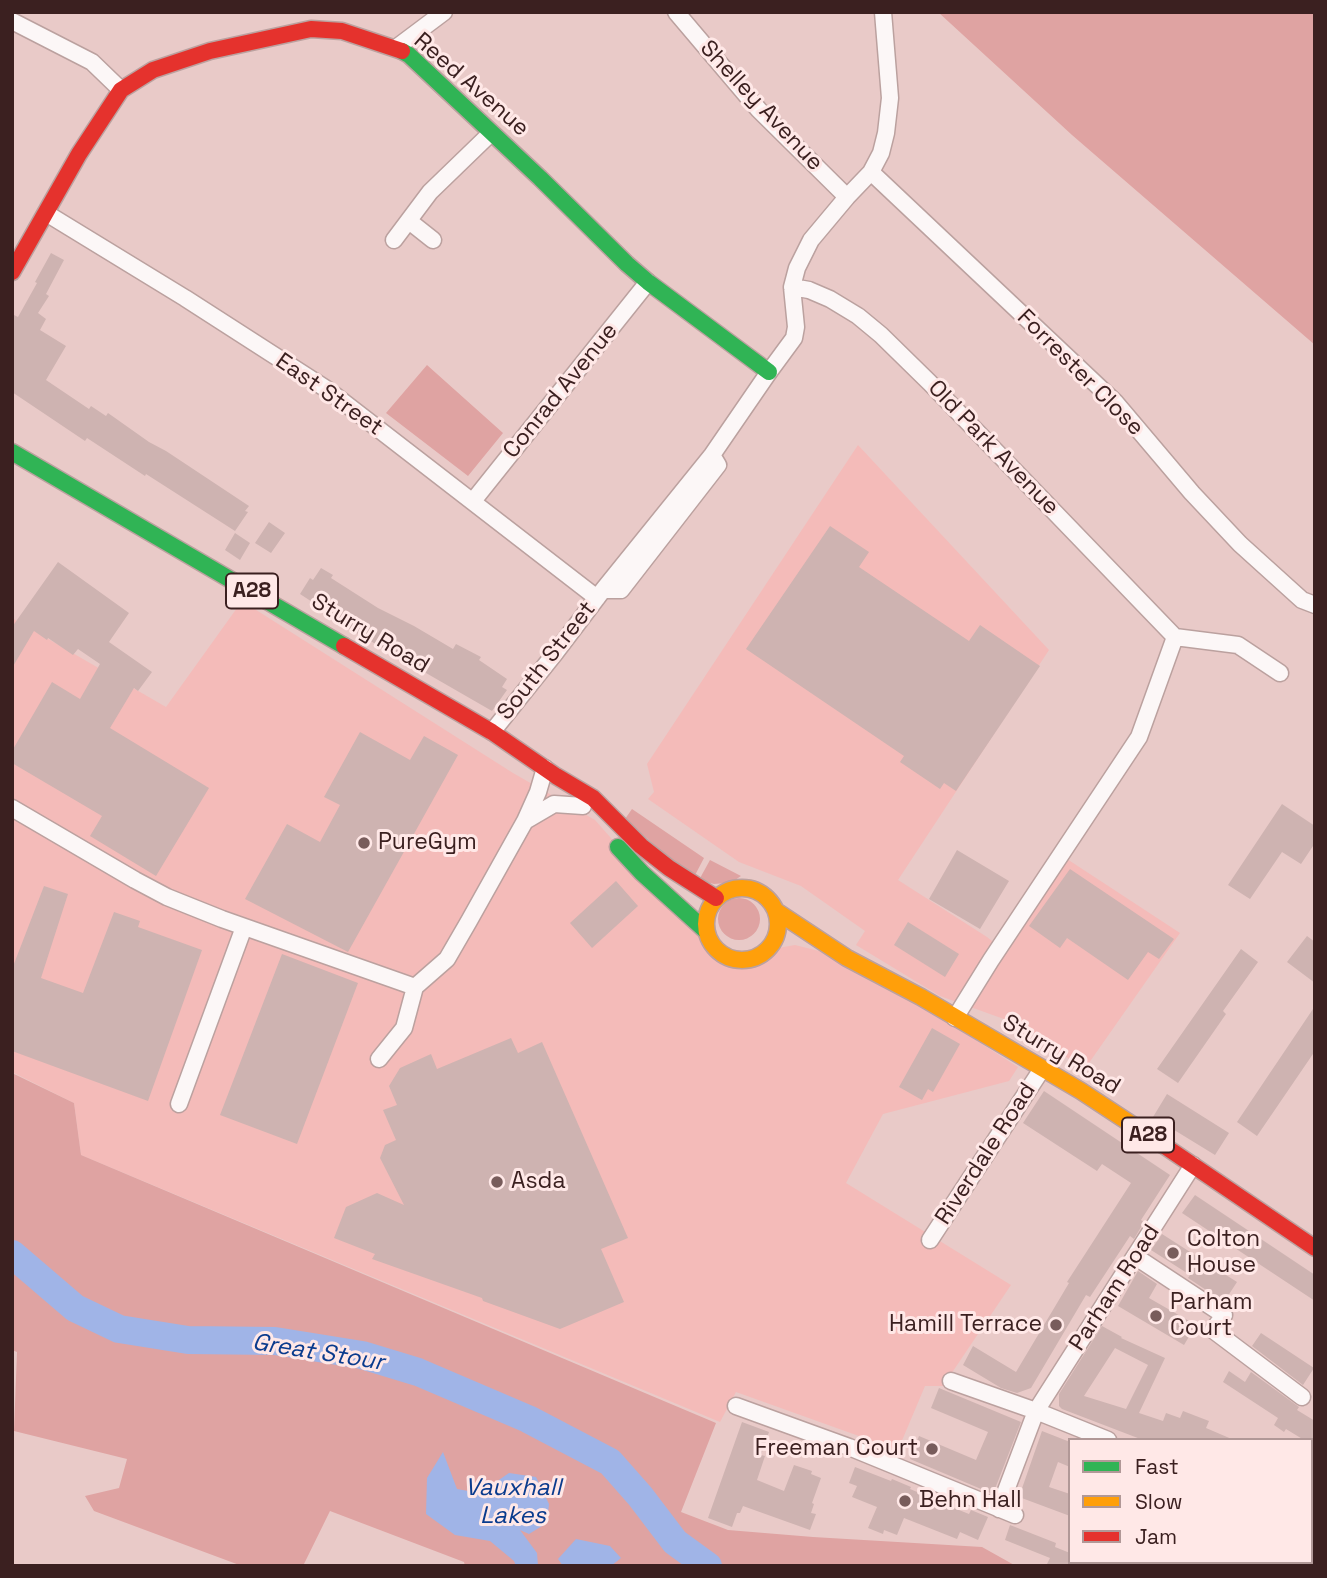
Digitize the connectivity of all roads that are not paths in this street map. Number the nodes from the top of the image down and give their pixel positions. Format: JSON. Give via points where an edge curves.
{"nodes":[{"id":1,"x":444,"y":12,"type":"edge"},
{"id":2,"x":676,"y":12,"type":"edge"},
{"id":3,"x":883,"y":12,"type":"edge"},
{"id":4,"x":310,"y":20,"type":"edge"},
{"id":5,"x":12,"y":21,"type":"edge"},
{"id":6,"x":396,"y":48,"type":"junction"},
{"id":7,"x":121,"y":90,"type":"junction"},
{"id":8,"x":491,"y":133,"type":"junction"},
{"id":9,"x":871,"y":172,"type":"junction"},
{"id":10,"x":847,"y":197,"type":"junction"},
{"id":11,"x":46,"y":213,"type":"junction"},
{"id":12,"x":409,"y":221,"type":"junction"},
{"id":13,"x":394,"y":240,"type":"dead end"},
{"id":14,"x":433,"y":240,"type":"dead end"},
{"id":15,"x":12,"y":272,"type":"edge"},
{"id":16,"x":648,"y":282,"type":"junction"},
{"id":17,"x":792,"y":287,"type":"junction"},
{"id":18,"x":769,"y":372,"type":"junction"},
{"id":19,"x":12,"y":452,"type":"edge"},
{"id":20,"x":473,"y":501,"type":"junction"},
{"id":21,"x":600,"y":594,"type":"junction"},
{"id":22,"x":1315,"y":605,"type":"edge"},
{"id":23,"x":1174,"y":637,"type":"junction"},
{"id":24,"x":1280,"y":673,"type":"dead end"},
{"id":25,"x":492,"y":732,"type":"junction"},
{"id":26,"x":550,"y":772,"type":"junction"},
{"id":27,"x":583,"y":806,"type":"junction"},
{"id":28,"x":12,"y":808,"type":"edge"},
{"id":29,"x":525,"y":821,"type":"junction"},
{"id":30,"x":716,"y":898,"type":"junction"},
{"id":31,"x":776,"y":911,"type":"junction"},
{"id":32,"x":244,"y":926,"type":"junction"},
{"id":33,"x":706,"y":932,"type":"junction"},
{"id":34,"x":767,"y":950,"type":"junction"},
{"id":35,"x":847,"y":958,"type":"junction"},
{"id":36,"x":415,"y":988,"type":"junction"},
{"id":37,"x":955,"y":1018,"type":"junction"},
{"id":38,"x":379,"y":1059,"type":"dead end"},
{"id":39,"x":1042,"y":1069,"type":"junction"},
{"id":40,"x":179,"y":1104,"type":"dead end"},
{"id":41,"x":1194,"y":1165,"type":"junction"},
{"id":42,"x":930,"y":1240,"type":"dead end"},
{"id":43,"x":1315,"y":1248,"type":"edge"},
{"id":44,"x":1136,"y":1257,"type":"junction"},
{"id":45,"x":951,"y":1381,"type":"dead end"},
{"id":46,"x":1302,"y":1397,"type":"dead end"},
{"id":47,"x":736,"y":1406,"type":"dead end"},
{"id":48,"x":1036,"y":1411,"type":"junction"},
{"id":49,"x":1103,"y":1438,"type":"edge"},
{"id":50,"x":999,"y":1508,"type":"junction"},
{"id":51,"x":1015,"y":1515,"type":"dead end"}],
"edges":[{"from":1,"to":6,"type":"street"},
{"from":2,"to":10,"type":"street","name":"Shelley Avenue","via":[[759,110]]},
{"from":3,"to":9,"type":"street","via":[[890,98],[881,153]]},
{"from":4,"to":6,"type":"main road","name":"Reed Avenue"},
{"from":4,"to":7,"type":"main road","name":"Reed Avenue","via":[[153,70]]},
{"from":5,"to":7,"type":"street","via":[[92,62]]},
{"from":6,"to":8,"type":"main road","name":"Reed Avenue"},
{"from":7,"to":11,"type":"main road","name":"Reed Avenue"},
{"from":8,"to":12,"type":"street","via":[[430,192]]},
{"from":8,"to":16,"type":"main road","name":"Reed Avenue"},
{"from":9,"to":10,"type":"street","name":"South Street"},
{"from":9,"to":22,"type":"street","name":"Forrester Close","via":[[1115,402],[1240,544],[1302,600]]},
{"from":10,"to":17,"type":"street","name":"South Street","via":[[811,240]]},
{"from":11,"to":15,"type":"main road","name":"Reed Avenue"},
{"from":11,"to":20,"type":"street","name":"East Street","via":[[328,390]]},
{"from":12,"to":13,"type":"street"},
{"from":12,"to":14,"type":"street"},
{"from":16,"to":18,"type":"main road","name":"Reed Avenue"},
{"from":16,"to":20,"type":"street","name":"Conrad Avenue"},
{"from":17,"to":18,"type":"street","name":"South Street","via":[[794,338]]},
{"from":17,"to":23,"type":"street","name":"Old Park Avenue","via":[[830,299],[881,335]]},
{"from":18,"to":21,"type":"street","name":"South Street","via":[[712,455]]},
{"from":19,"to":25,"type":"main road","name":"Sturry Road","number":"A28"},
{"from":20,"to":21,"type":"street","name":"East Street"},
{"from":21,"to":25,"type":"street","name":"South Street"},
{"from":23,"to":24,"type":"street","via":[[1238,645]]},
{"from":23,"to":37,"type":"street","via":[[1139,737]]},
{"from":25,"to":26,"type":"main road","name":"Sturry Road","number":"A28"},
{"from":26,"to":27,"type":"main road","name":"Sturry Road","number":"A28"},
{"from":26,"to":29,"type":"street"},
{"from":26,"to":30,"type":"main road","name":"Sturry Road","number":"A28","via":[[593,798],[668,868]]},
{"from":27,"to":29,"type":"street","via":[[554,804]]},
{"from":27,"to":33,"type":"main road","name":"Sturry Road","number":"A28","via":[[642,873]]},
{"from":28,"to":32,"type":"street","via":[[167,897]]},
{"from":29,"to":36,"type":"street","via":[[447,960]]},
{"from":30,"to":31,"type":"main road","name":"Sturry Road","number":"A28","via":[[733,889],[753,889]]},
{"from":30,"to":33,"type":"main road","via":[[709,908]]},
{"from":31,"to":34,"type":"main road","via":[[777,932]]},
{"from":31,"to":35,"type":"main road","name":"Sturry Road","number":"A28"},
{"from":32,"to":36,"type":"street"},
{"from":32,"to":40,"type":"street"},
{"from":33,"to":34,"type":"main road","name":"Sturry Road","number":"A28","via":[[714,948],[735,960],[750,959]]},
{"from":34,"to":35,"type":"main road","name":"Sturry Road","number":"A28","via":[[791,946]]},
{"from":35,"to":37,"type":"main road","name":"Sturry Road","number":"A28"},
{"from":36,"to":38,"type":"street","via":[[404,1028]]},
{"from":37,"to":39,"type":"main road","name":"Sturry Road","number":"A28"},
{"from":39,"to":41,"type":"main road","name":"Sturry Road","number":"A28"},
{"from":39,"to":42,"type":"street","name":"Riverdale Road"},
{"from":41,"to":43,"type":"main road","name":"Sturry Road","number":"A28"},
{"from":41,"to":44,"type":"street","name":"Parham Road"},
{"from":44,"to":46,"type":"street","via":[[1224,1315],[1213,1330]]},
{"from":44,"to":48,"type":"street","name":"Parham Road"},
{"from":45,"to":48,"type":"street"},
{"from":47,"to":50,"type":"street"},
{"from":48,"to":49,"type":"street"},
{"from":48,"to":50,"type":"street","name":"Parham Road"},
{"from":50,"to":51,"type":"street"}]}
